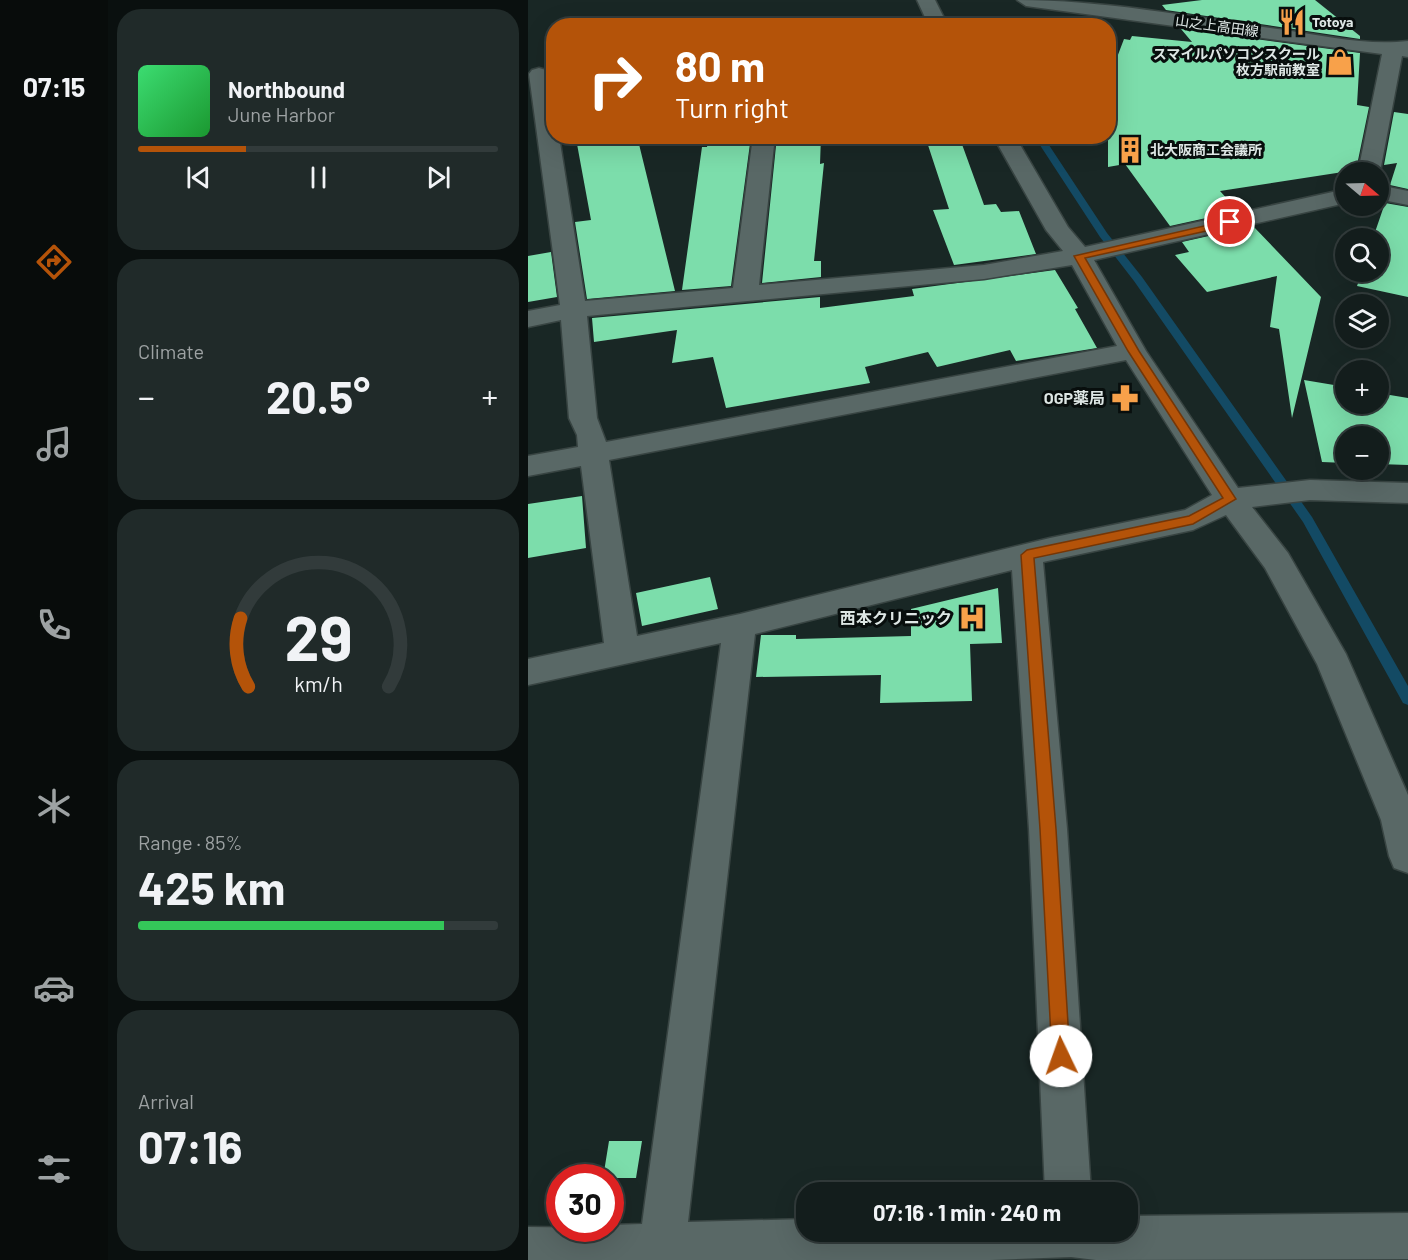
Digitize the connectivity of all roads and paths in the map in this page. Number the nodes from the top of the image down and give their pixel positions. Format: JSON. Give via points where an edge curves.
{"nodes":[{"id":1,"x":926,"y":0,"type":"edge"},
{"id":2,"x":1030,"y":0,"type":"edge"},
{"id":3,"x":1144,"y":0,"type":"edge"},
{"id":4,"x":1114,"y":12,"type":"junction"},
{"id":5,"x":935,"y":18,"type":"edge"},
{"id":6,"x":1096,"y":18,"type":"edge"},
{"id":7,"x":1403,"y":49,"type":"edge"},
{"id":8,"x":540,"y":74,"type":"edge"},
{"id":9,"x":546,"y":113,"type":"edge"},
{"id":10,"x":551,"y":144,"type":"edge"},
{"id":11,"x":763,"y":144,"type":"edge"},
{"id":12,"x":1009,"y":144,"type":"edge"},
{"id":13,"x":1372,"y":162,"type":"edge"},
{"id":14,"x":1389,"y":194,"type":"edge"},
{"id":15,"x":1335,"y":198,"type":"edge"},
{"id":16,"x":1408,"y":198,"type":"edge"},
{"id":17,"x":1086,"y":254,"type":"junction"},
{"id":18,"x":745,"y":294,"type":"junction"},
{"id":19,"x":573,"y":310,"type":"junction"},
{"id":20,"x":528,"y":319,"type":"edge"},
{"id":21,"x":1133,"y":351,"type":"junction"},
{"id":22,"x":592,"y":453,"type":"junction"},
{"id":23,"x":528,"y":466,"type":"edge"},
{"id":24,"x":1408,"y":494,"type":"edge"},
{"id":25,"x":1230,"y":499,"type":"junction"},
{"id":26,"x":1027,"y":555,"type":"junction"},
{"id":27,"x":740,"y":626,"type":"junction"},
{"id":28,"x":622,"y":650,"type":"junction"},
{"id":29,"x":528,"y":672,"type":"edge"},
{"id":30,"x":1408,"y":856,"type":"edge"},
{"id":31,"x":1068,"y":1182,"type":"edge"},
{"id":32,"x":1408,"y":1236,"type":"edge"},
{"id":33,"x":796,"y":1238,"type":"edge"},
{"id":34,"x":1138,"y":1240,"type":"edge"},
{"id":35,"x":662,"y":1247,"type":"junction"},
{"id":36,"x":528,"y":1251,"type":"edge"}],
"edges":[{"from":1,"to":5,"type":"street"},
{"from":2,"to":4,"type":"street","name":"山之上高田線"},
{"from":3,"to":4,"type":"street","via":[[1133,1]]},
{"from":4,"to":6,"type":"street"},
{"from":4,"to":7,"type":"street","name":"山之上高田線"},
{"from":7,"to":13,"type":"street"},
{"from":8,"to":9,"type":"street"},
{"from":10,"to":19,"type":"street"},
{"from":11,"to":18,"type":"street"},
{"from":12,"to":17,"type":"street","via":[[1058,230]]},
{"from":14,"to":16,"type":"street"},
{"from":15,"to":17,"type":"street"},
{"from":17,"to":18,"type":"street","via":[[984,272]]},
{"from":17,"to":21,"type":"street"},
{"from":18,"to":19,"type":"street"},
{"from":19,"to":20,"type":"street"},
{"from":19,"to":22,"type":"street","via":[[583,418],[591,435]]},
{"from":21,"to":22,"type":"street"},
{"from":21,"to":25,"type":"street"},
{"from":22,"to":23,"type":"street"},
{"from":22,"to":28,"type":"street"},
{"from":24,"to":25,"type":"street","via":[[1310,490]]},
{"from":25,"to":26,"type":"street","via":[[1193,519]]},
{"from":25,"to":30,"type":"street","via":[[1277,561],[1334,663],[1400,820]]},
{"from":26,"to":27,"type":"street"},
{"from":26,"to":31,"type":"street","via":[[1048,829]]},
{"from":27,"to":28,"type":"street"},
{"from":27,"to":35,"type":"street"},
{"from":28,"to":29,"type":"street"},
{"from":32,"to":34,"type":"street"},
{"from":33,"to":35,"type":"street"},
{"from":35,"to":36,"type":"street"}]}
